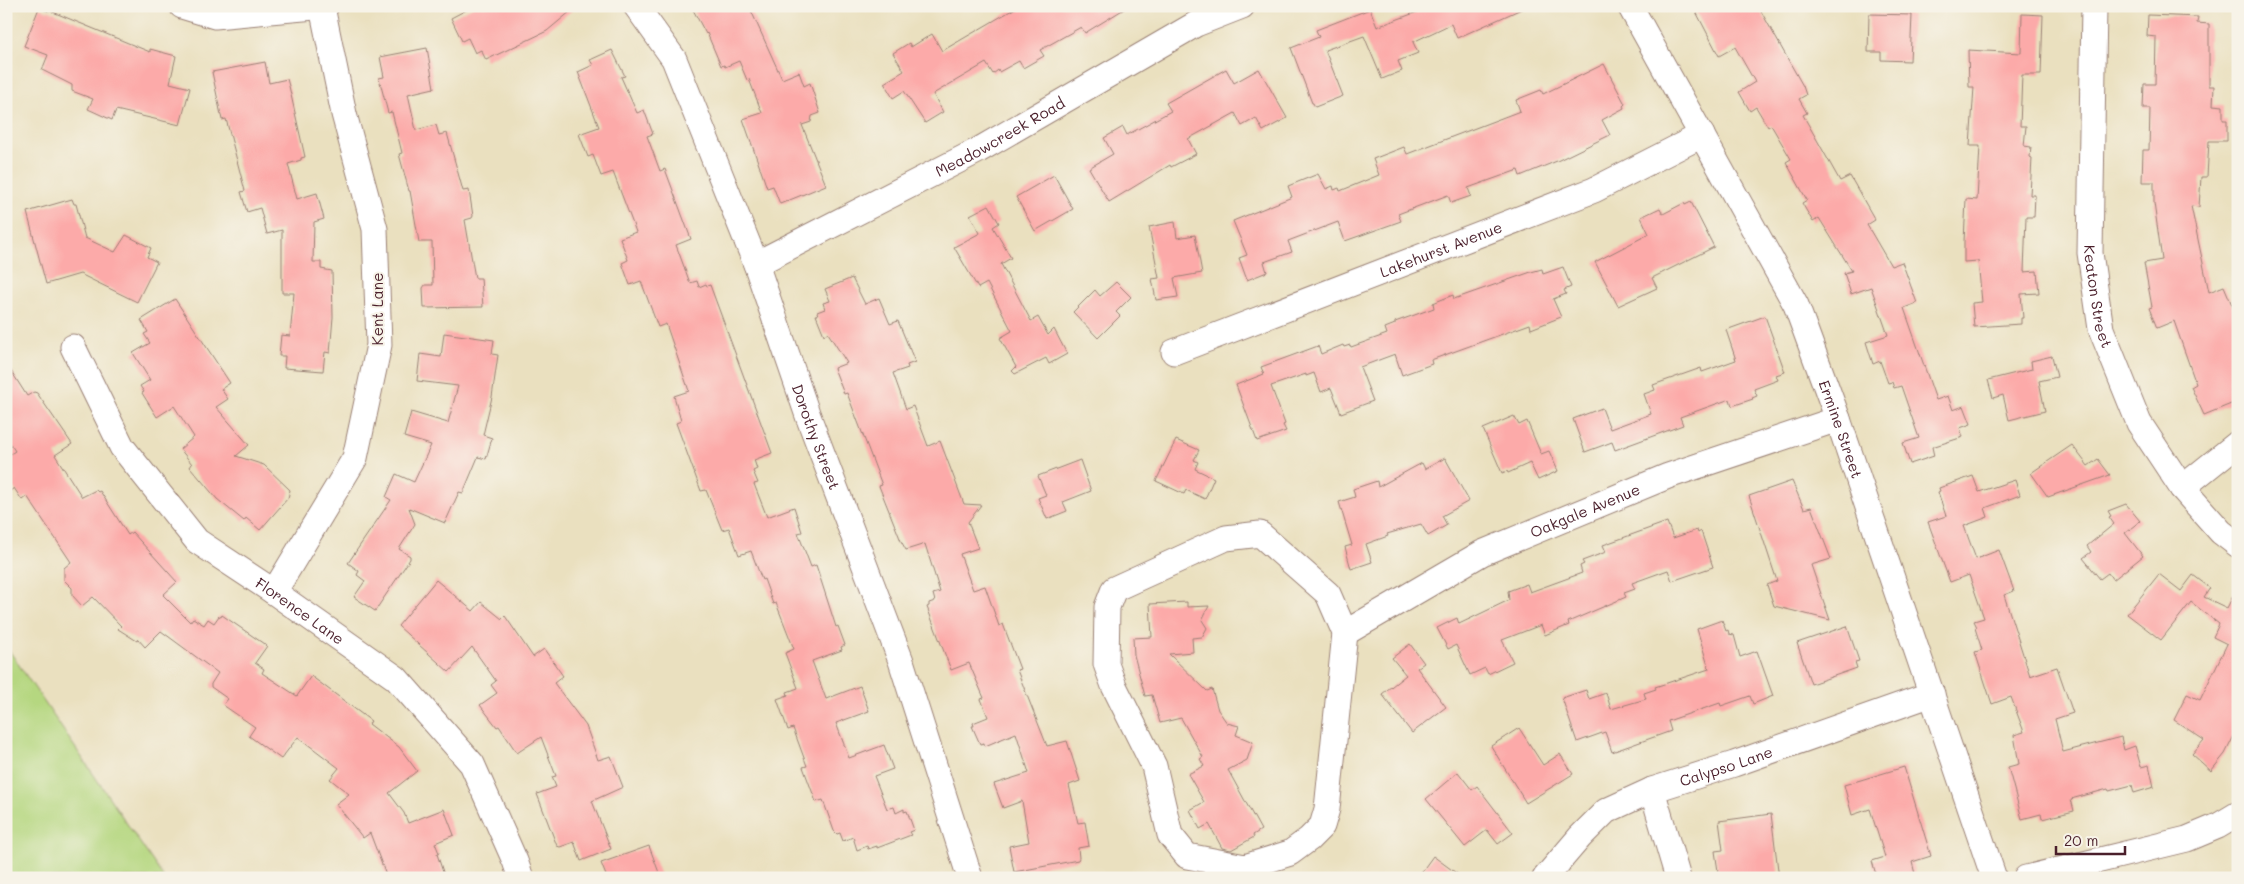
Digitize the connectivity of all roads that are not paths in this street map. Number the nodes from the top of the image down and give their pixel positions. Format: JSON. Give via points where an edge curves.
{"nodes":[{"id":1,"x":182,"y":6,"type":"edge"},
{"id":2,"x":636,"y":6,"type":"edge"},
{"id":3,"x":1242,"y":6,"type":"edge"},
{"id":4,"x":1630,"y":6,"type":"edge"},
{"id":5,"x":2094,"y":6,"type":"edge"},
{"id":6,"x":324,"y":7,"type":"edge"},
{"id":7,"x":1702,"y":135,"type":"junction"},
{"id":8,"x":756,"y":264,"type":"junction"},
{"id":9,"x":73,"y":347,"type":"dead end"},
{"id":10,"x":1174,"y":352,"type":"dead end"},
{"id":11,"x":1838,"y":419,"type":"junction"},
{"id":12,"x":2238,"y":443,"type":"edge"},
{"id":13,"x":2182,"y":488,"type":"junction"},
{"id":14,"x":2238,"y":545,"type":"edge"},
{"id":15,"x":274,"y":592,"type":"junction"},
{"id":16,"x":1345,"y":633,"type":"junction"},
{"id":17,"x":1932,"y":694,"type":"junction"},
{"id":18,"x":1652,"y":790,"type":"junction"},
{"id":19,"x":2238,"y":814,"type":"edge"},
{"id":20,"x":521,"y":878,"type":"edge"},
{"id":21,"x":970,"y":878,"type":"edge"},
{"id":22,"x":1545,"y":878,"type":"edge"},
{"id":23,"x":1678,"y":878,"type":"edge"},
{"id":24,"x":1994,"y":878,"type":"edge"},
{"id":25,"x":2026,"y":878,"type":"edge"}],
"edges":[{"from":1,"to":6,"type":"street","via":[[215,16]]},
{"from":2,"to":8,"type":"street","name":"Dorothy Street","via":[[674,58]]},
{"from":3,"to":8,"type":"street","name":"Meadowcreek Road","via":[[1196,24],[977,151]]},
{"from":4,"to":7,"type":"street","name":"Ermine Street"},
{"from":5,"to":13,"type":"street","name":"Keaton Street","via":[[2090,253],[2101,329],[2138,423]]},
{"from":6,"to":15,"type":"street","name":"Kent Lane","via":[[344,114],[375,229],[378,345],[355,458]]},
{"from":7,"to":10,"type":"street","name":"Lakehurst Avenue","via":[[1594,190]]},
{"from":7,"to":11,"type":"street","name":"Ermine Street","via":[[1796,305]]},
{"from":8,"to":21,"type":"street","name":"Dorothy Street","via":[[808,416],[902,661]]},
{"from":9,"to":15,"type":"street","name":"Florence Lane","via":[[122,447],[191,534]]},
{"from":11,"to":16,"type":"street","name":"Oakgale Avenue","via":[[1668,476],[1482,553]]},
{"from":11,"to":17,"type":"street","name":"Ermine Street"},
{"from":12,"to":13,"type":"street"},
{"from":13,"to":14,"type":"street","name":"Keaton Street","via":[[2221,532]]},
{"from":15,"to":20,"type":"street","name":"Florence Lane","via":[[396,678],[472,764]]},
{"from":16,"to":16,"type":"street","via":[[1327,809],[1322,826],[1290,853],[1245,867],[1187,856],[1170,834],[1154,766],[1106,664],[1107,607],[1114,589],[1226,538],[1260,534],[1328,594]]},
{"from":17,"to":18,"type":"street","name":"Calypso Lane"},
{"from":17,"to":24,"type":"street","name":"Ermine Street"},
{"from":18,"to":22,"type":"street","name":"Calypso Lane","via":[[1606,811]]},
{"from":18,"to":23,"type":"street"},
{"from":19,"to":25,"type":"street","via":[[2187,839]]}]}
